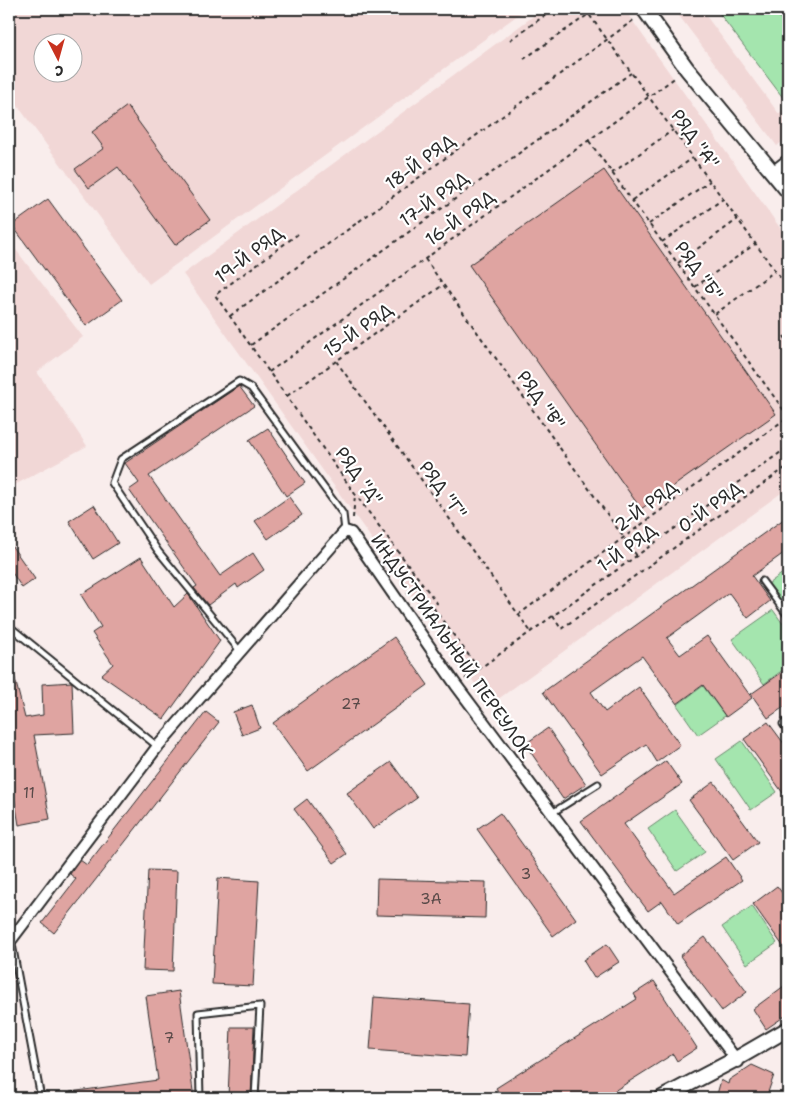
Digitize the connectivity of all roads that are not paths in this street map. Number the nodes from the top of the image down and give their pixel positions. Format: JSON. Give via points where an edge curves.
{"nodes":[{"id":1,"x":644,"y":9,"type":"edge"},
{"id":2,"x":788,"y":160,"type":"edge"},
{"id":3,"x":774,"y":172,"type":"junction"},
{"id":4,"x":788,"y":191,"type":"edge"},
{"id":5,"x":348,"y":532,"type":"junction"},
{"id":6,"x":762,"y":581,"type":"dead end"},
{"id":7,"x":788,"y":616,"type":"edge"},
{"id":8,"x":9,"y":626,"type":"edge"},
{"id":9,"x":240,"y":652,"type":"junction"},
{"id":10,"x":788,"y":720,"type":"edge"},
{"id":11,"x":788,"y":730,"type":"edge"},
{"id":12,"x":158,"y":746,"type":"junction"},
{"id":13,"x":598,"y":784,"type":"dead end"},
{"id":14,"x":552,"y":814,"type":"junction"},
{"id":15,"x":9,"y":928,"type":"edge"},
{"id":16,"x":11,"y":940,"type":"junction"},
{"id":17,"x":788,"y":1029,"type":"edge"},
{"id":18,"x":788,"y":1032,"type":"edge"},
{"id":19,"x":737,"y":1061,"type":"junction"},
{"id":20,"x":40,"y":1098,"type":"edge"},
{"id":21,"x":200,"y":1098,"type":"edge"},
{"id":22,"x":256,"y":1098,"type":"edge"},
{"id":23,"x":662,"y":1098,"type":"edge"},
{"id":24,"x":670,"y":1098,"type":"edge"}],
"edges":[{"from":1,"to":3,"type":"main road","via":[[687,69]]},
{"from":2,"to":3,"type":"street"},
{"from":3,"to":4,"type":"main road"},
{"from":5,"to":9,"type":"street","name":"ИНДУСТРИАЛЬНЫЙ ПЕРЕУЛОК"},
{"from":5,"to":9,"type":"lane","via":[[343,514],[251,388],[239,381],[121,459],[112,484],[158,551]]},
{"from":5,"to":14,"type":"street","name":"ИНДУСТРИАЛЬНЫЙ ПЕРЕУЛОК"},
{"from":6,"to":7,"type":"lane"},
{"from":8,"to":12,"type":"lane"},
{"from":9,"to":12,"type":"street","name":"ИНДУСТРИАЛЬНЫЙ ПЕРЕУЛОК"},
{"from":10,"to":11,"type":"lane","via":[[784,724]]},
{"from":12,"to":16,"type":"street","name":"ИНДУСТРИАЛЬНЫЙ ПЕРЕУЛОК"},
{"from":13,"to":14,"type":"lane"},
{"from":14,"to":19,"type":"street","name":"ИНДУСТРИАЛЬНЫЙ ПЕРЕУЛОК"},
{"from":15,"to":16,"type":"lane"},
{"from":16,"to":20,"type":"lane"},
{"from":17,"to":19,"type":"main road"},
{"from":18,"to":19,"type":"main road"},
{"from":19,"to":23,"type":"main road"},
{"from":19,"to":24,"type":"main road"},
{"from":21,"to":22,"type":"lane","via":[[198,1013],[260,1006]]}]}
